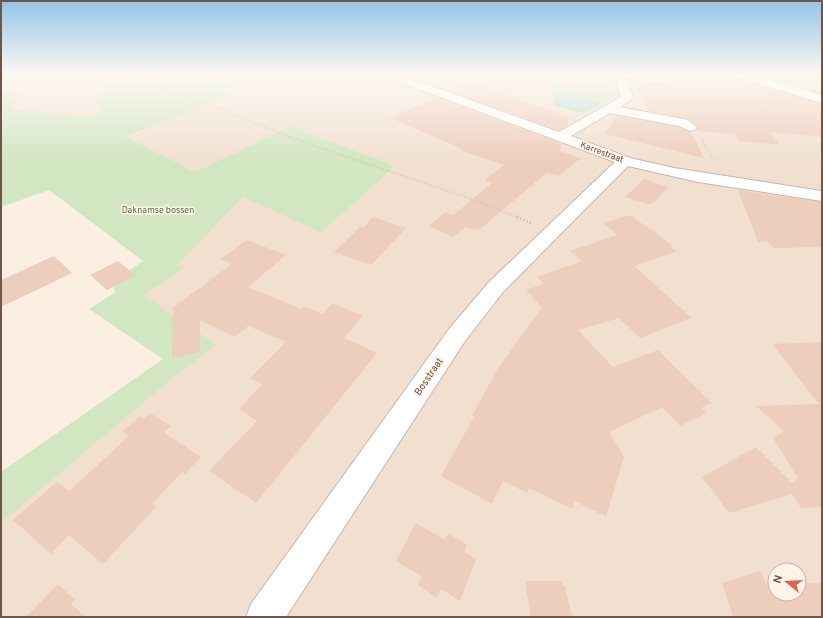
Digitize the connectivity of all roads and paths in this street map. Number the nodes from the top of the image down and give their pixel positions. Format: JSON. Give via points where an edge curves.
{"nodes":[{"id":1,"x":206,"y":104,"type":"edge"},
{"id":2,"x":469,"y":104,"type":"edge"},
{"id":3,"x":618,"y":104,"type":"edge"},
{"id":4,"x":610,"y":109,"type":"junction"},
{"id":5,"x":690,"y":127,"type":"joint"},
{"id":6,"x":560,"y":137,"type":"junction"},
{"id":7,"x":625,"y":160,"type":"junction"},
{"id":8,"x":723,"y":180,"type":"junction"},
{"id":9,"x":822,"y":196,"type":"edge"},
{"id":10,"x":551,"y":232,"type":"junction"},
{"id":11,"x":264,"y":617,"type":"edge"}],
"edges":[{"from":1,"to":10,"type":"path","via":[[341,156],[480,202]]},
{"from":2,"to":6,"type":"street","name":"Karrestraat"},
{"from":3,"to":4,"type":"street"},
{"from":4,"to":5,"type":"street","via":[[683,123]]},
{"from":4,"to":6,"type":"street"},
{"from":5,"to":8,"type":"path","via":[[696,130]]},
{"from":6,"to":7,"type":"street","name":"Karrestraat"},
{"from":7,"to":8,"type":"street","name":"Karrestraat","via":[[655,169]]},
{"from":7,"to":10,"type":"street","name":"Bosstraat"},
{"from":8,"to":9,"type":"street","name":"Karrestraat"},
{"from":10,"to":11,"type":"street","name":"Bosstraat","via":[[496,287],[456,334]]}]}
